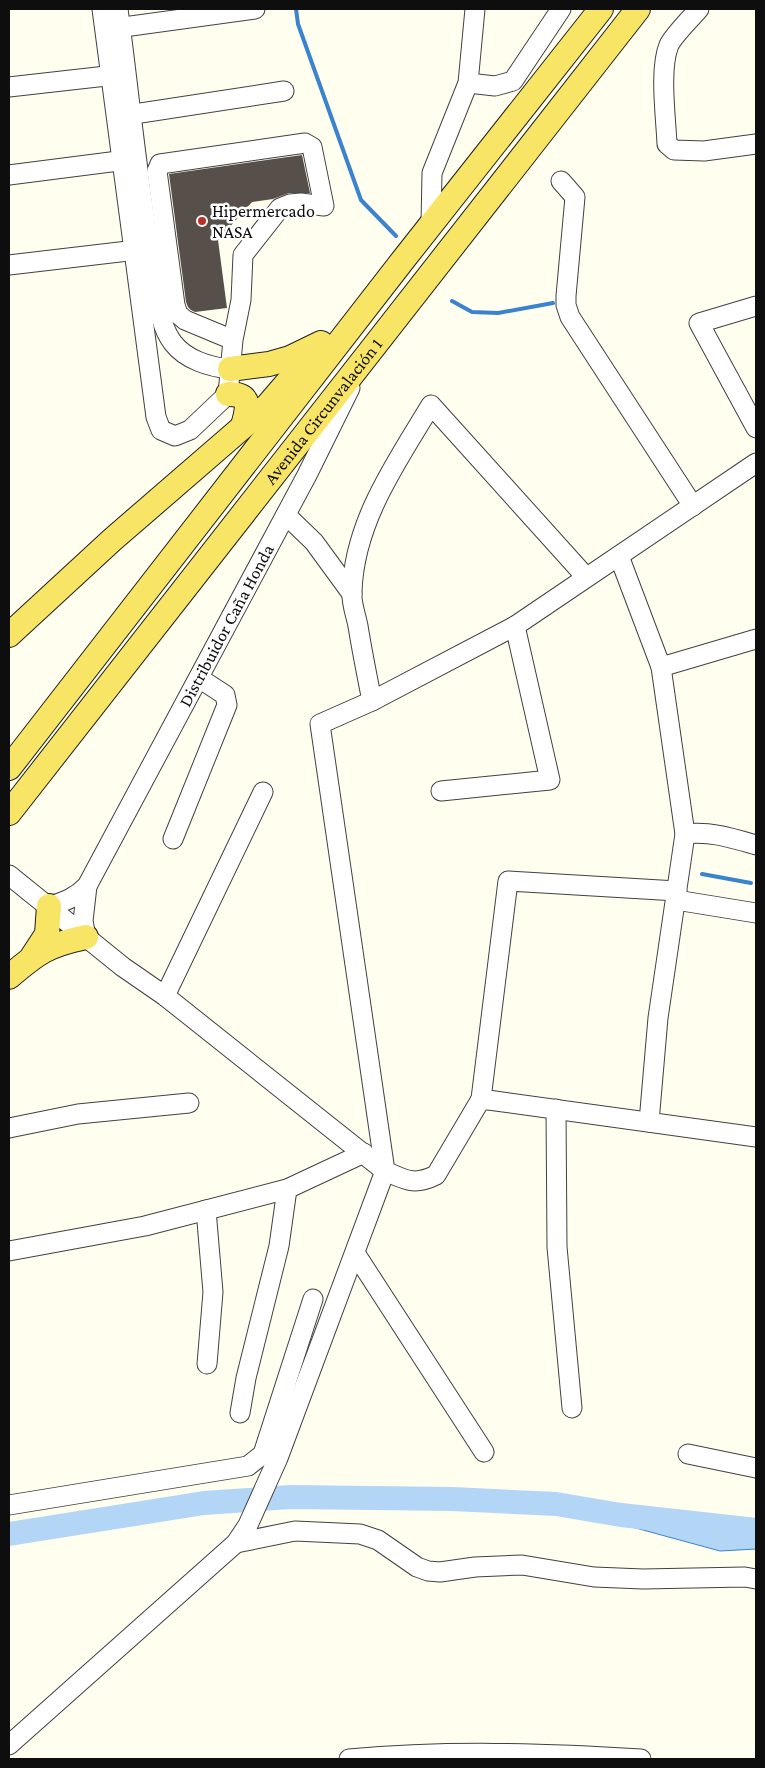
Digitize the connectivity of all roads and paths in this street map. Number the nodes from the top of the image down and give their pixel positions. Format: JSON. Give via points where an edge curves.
{"nodes":[{"id":1,"x":102,"y":9,"type":"edge"},
{"id":2,"x":255,"y":9,"type":"edge"},
{"id":3,"x":475,"y":9,"type":"edge"},
{"id":4,"x":562,"y":9,"type":"edge"},
{"id":5,"x":601,"y":9,"type":"edge"},
{"id":6,"x":638,"y":9,"type":"edge"},
{"id":7,"x":699,"y":9,"type":"edge"},
{"id":8,"x":115,"y":22,"type":"edge"},
{"id":9,"x":119,"y":74,"type":"junction"},
{"id":10,"x":468,"y":83,"type":"junction"},
{"id":11,"x":9,"y":87,"type":"edge"},
{"id":12,"x":284,"y":91,"type":"dead end"},
{"id":13,"x":124,"y":115,"type":"junction"},
{"id":14,"x":756,"y":144,"type":"edge"},
{"id":15,"x":130,"y":160,"type":"junction"},
{"id":16,"x":9,"y":175,"type":"edge"},
{"id":17,"x":561,"y":181,"type":"dead end"},
{"id":18,"x":431,"y":224,"type":"junction"},
{"id":19,"x":142,"y":250,"type":"junction"},
{"id":20,"x":403,"y":260,"type":"junction"},
{"id":21,"x":9,"y":264,"type":"edge"},
{"id":22,"x":756,"y":306,"type":"edge"},
{"id":23,"x":233,"y":340,"type":"junction"},
{"id":24,"x":321,"y":344,"type":"junction"},
{"id":25,"x":361,"y":364,"type":"junction"},
{"id":26,"x":230,"y":369,"type":"junction"},
{"id":27,"x":228,"y":394,"type":"junction"},
{"id":28,"x":243,"y":426,"type":"junction"},
{"id":29,"x":756,"y":428,"type":"edge"},
{"id":30,"x":756,"y":463,"type":"edge"},
{"id":31,"x":693,"y":506,"type":"junction"},
{"id":32,"x":286,"y":515,"type":"junction"},
{"id":33,"x":619,"y":556,"type":"junction"},
{"id":34,"x":586,"y":577,"type":"junction"},
{"id":35,"x":352,"y":594,"type":"junction"},
{"id":36,"x":515,"y":626,"type":"junction"},
{"id":37,"x":9,"y":635,"type":"edge"},
{"id":38,"x":756,"y":639,"type":"edge"},
{"id":39,"x":661,"y":667,"type":"junction"},
{"id":40,"x":199,"y":678,"type":"junction"},
{"id":41,"x":372,"y":701,"type":"junction"},
{"id":42,"x":9,"y":768,"type":"edge"},
{"id":43,"x":441,"y":791,"type":"dead end"},
{"id":44,"x":263,"y":792,"type":"dead end"},
{"id":45,"x":9,"y":813,"type":"edge"},
{"id":46,"x":685,"y":834,"type":"junction"},
{"id":47,"x":173,"y":839,"type":"dead end"},
{"id":48,"x":756,"y":845,"type":"edge"},
{"id":49,"x":14,"y":879,"type":"edge"},
{"id":50,"x":88,"y":886,"type":"junction"},
{"id":51,"x":676,"y":896,"type":"junction"},
{"id":52,"x":49,"y":906,"type":"junction"},
{"id":53,"x":756,"y":914,"type":"edge"},
{"id":54,"x":86,"y":937,"type":"junction"},
{"id":55,"x":32,"y":957,"type":"junction"},
{"id":56,"x":9,"y":977,"type":"edge"},
{"id":57,"x":165,"y":996,"type":"junction"},
{"id":58,"x":481,"y":1099,"type":"junction"},
{"id":59,"x":190,"y":1103,"type":"dead end"},
{"id":60,"x":556,"y":1109,"type":"junction"},
{"id":61,"x":650,"y":1122,"type":"junction"},
{"id":62,"x":9,"y":1128,"type":"edge"},
{"id":63,"x":756,"y":1137,"type":"edge"},
{"id":64,"x":364,"y":1153,"type":"junction"},
{"id":65,"x":385,"y":1170,"type":"junction"},
{"id":66,"x":288,"y":1189,"type":"junction"},
{"id":67,"x":206,"y":1210,"type":"junction"},
{"id":68,"x":9,"y":1251,"type":"edge"},
{"id":69,"x":355,"y":1253,"type":"junction"},
{"id":70,"x":313,"y":1299,"type":"dead end"},
{"id":71,"x":207,"y":1364,"type":"dead end"},
{"id":72,"x":572,"y":1408,"type":"dead end"},
{"id":73,"x":240,"y":1413,"type":"dead end"},
{"id":74,"x":484,"y":1452,"type":"dead end"},
{"id":75,"x":688,"y":1454,"type":"dead end"},
{"id":76,"x":756,"y":1468,"type":"edge"},
{"id":77,"x":9,"y":1505,"type":"edge"},
{"id":78,"x":236,"y":1542,"type":"junction"},
{"id":79,"x":756,"y":1579,"type":"edge"},
{"id":80,"x":9,"y":1745,"type":"edge"},
{"id":81,"x":559,"y":1756,"type":"edge"},
{"id":82,"x":348,"y":1759,"type":"edge"},
{"id":83,"x":641,"y":1759,"type":"edge"}],
"edges":[{"from":1,"to":8,"type":"street"},
{"from":2,"to":8,"type":"street"},
{"from":3,"to":10,"type":"street"},
{"from":4,"to":10,"type":"street","via":[[513,81],[495,86]]},
{"from":5,"to":18,"type":"main road","name":"Avenida Circunvalación 1"},
{"from":6,"to":25,"type":"main road","name":"Avenida Circunvalación 1"},
{"from":7,"to":14,"type":"street","via":[[669,44],[665,60],[667,144],[674,150],[704,151]]},
{"from":8,"to":9,"type":"street"},
{"from":9,"to":11,"type":"street"},
{"from":9,"to":13,"type":"street"},
{"from":10,"to":18,"type":"street","via":[[432,173]]},
{"from":12,"to":13,"type":"street"},
{"from":13,"to":15,"type":"street"},
{"from":15,"to":16,"type":"street"},
{"from":15,"to":19,"type":"street"},
{"from":17,"to":31,"type":"street","via":[[575,197],[566,296],[570,317]]},
{"from":18,"to":20,"type":"main road","name":"Avenida Circunvalación 1"},
{"from":19,"to":21,"type":"street"},
{"from":19,"to":26,"type":"street","via":[[162,320],[173,344],[196,361],[213,368]]},
{"from":19,"to":27,"type":"street","via":[[156,417],[161,430],[175,436],[190,430]]},
{"from":20,"to":24,"type":"main road"},
{"from":20,"to":42,"type":"main road","name":"Avenida Circunvalación 1"},
{"from":22,"to":29,"type":"street","via":[[699,323]]},
{"from":23,"to":23,"type":"street","via":[[178,314],[156,171],[160,164],[305,143],[312,147],[324,206],[301,203],[280,208],[243,255]]},
{"from":23,"to":26,"type":"street"},
{"from":24,"to":26,"type":"main road","via":[[269,364]]},
{"from":24,"to":28,"type":"main road","via":[[268,404]]},
{"from":25,"to":32,"type":"street","name":"Distribuidor Caña Honda"},
{"from":25,"to":45,"type":"main road","name":"Avenida Circunvalación 1"},
{"from":26,"to":27,"type":"street"},
{"from":27,"to":28,"type":"main road","via":[[237,394],[247,403]]},
{"from":28,"to":37,"type":"main road"},
{"from":30,"to":31,"type":"street"},
{"from":31,"to":33,"type":"street"},
{"from":32,"to":35,"type":"street","via":[[314,542]]},
{"from":32,"to":40,"type":"street","name":"Distribuidor Caña Honda"},
{"from":33,"to":34,"type":"street"},
{"from":33,"to":39,"type":"street"},
{"from":34,"to":35,"type":"street","via":[[431,405],[386,481],[362,532]]},
{"from":34,"to":36,"type":"street"},
{"from":35,"to":41,"type":"street"},
{"from":36,"to":41,"type":"street"},
{"from":36,"to":43,"type":"street","via":[[550,780]]},
{"from":38,"to":39,"type":"street"},
{"from":39,"to":46,"type":"street"},
{"from":40,"to":47,"type":"street","via":[[224,695],[227,705]]},
{"from":40,"to":50,"type":"street","name":"Distribuidor Caña Honda"},
{"from":41,"to":65,"type":"street","via":[[320,724]]},
{"from":44,"to":57,"type":"street"},
{"from":46,"to":48,"type":"street","via":[[701,832]]},
{"from":46,"to":51,"type":"street"},
{"from":49,"to":52,"type":"street"},
{"from":50,"to":52,"type":"street","name":"Distribuidor Caña Honda","via":[[64,903]]},
{"from":50,"to":54,"type":"street","name":"Distribuidor Caña Honda","via":[[83,921]]},
{"from":51,"to":53,"type":"street"},
{"from":51,"to":58,"type":"street","via":[[508,881]]},
{"from":51,"to":61,"type":"street","via":[[658,1018]]},
{"from":52,"to":54,"type":"street"},
{"from":52,"to":55,"type":"main road","via":[[47,934]]},
{"from":54,"to":55,"type":"main road","via":[[48,947]]},
{"from":54,"to":57,"type":"street"},
{"from":55,"to":56,"type":"main road"},
{"from":57,"to":64,"type":"street"},
{"from":58,"to":60,"type":"street"},
{"from":58,"to":65,"type":"street","via":[[436,1175],[409,1182]]},
{"from":59,"to":62,"type":"street","via":[[78,1114]]},
{"from":60,"to":61,"type":"street"},
{"from":60,"to":72,"type":"street","via":[[557,1247]]},
{"from":61,"to":63,"type":"street"},
{"from":64,"to":65,"type":"street"},
{"from":64,"to":66,"type":"street"},
{"from":65,"to":69,"type":"street"},
{"from":66,"to":67,"type":"street"},
{"from":66,"to":73,"type":"street","via":[[279,1246]]},
{"from":67,"to":68,"type":"street","via":[[145,1226]]},
{"from":67,"to":71,"type":"street","via":[[213,1292]]},
{"from":69,"to":74,"type":"street"},
{"from":69,"to":78,"type":"street","via":[[278,1458],[248,1525]]},
{"from":70,"to":77,"type":"street","via":[[263,1454],[255,1462],[248,1466]]},
{"from":75,"to":76,"type":"street"},
{"from":78,"to":79,"type":"street","via":[[295,1531],[360,1534],[378,1540],[428,1572],[522,1565],[594,1577]]},
{"from":78,"to":80,"type":"street"},
{"from":81,"to":82,"type":"street","via":[[390,1755]]},
{"from":81,"to":83,"type":"street"}]}
